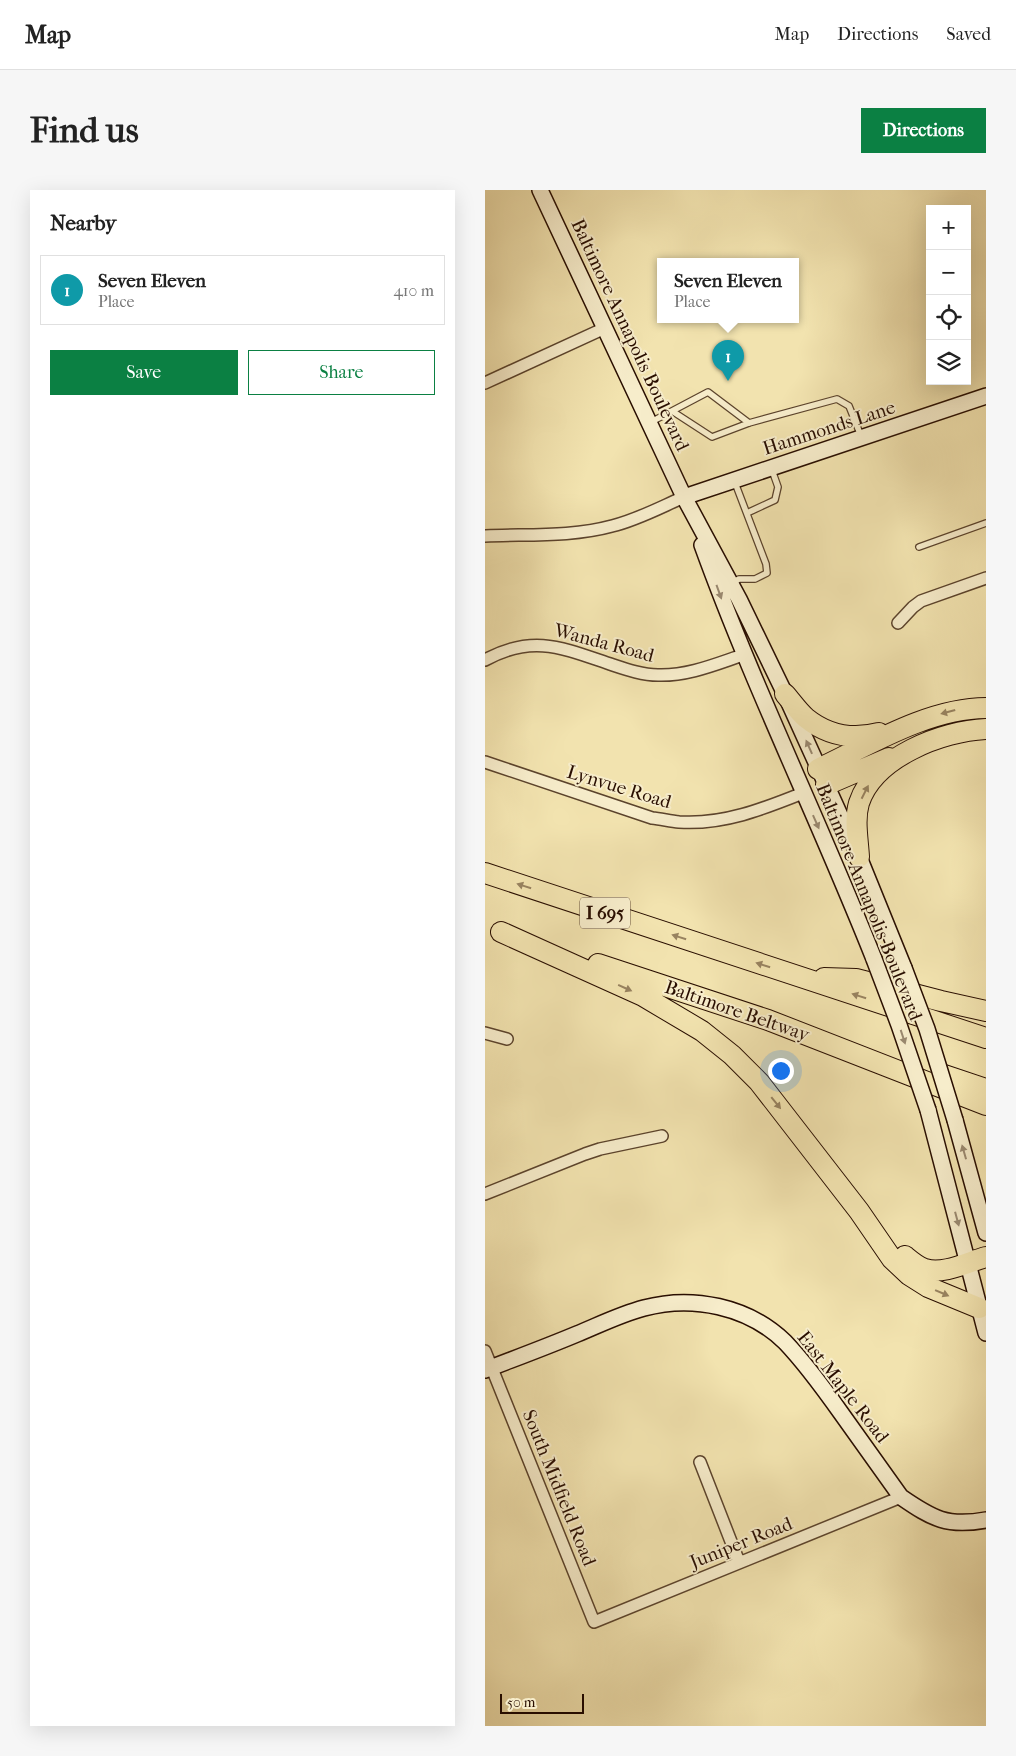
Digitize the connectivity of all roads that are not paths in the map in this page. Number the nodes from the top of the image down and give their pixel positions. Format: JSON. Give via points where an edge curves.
{"nodes":[{"id":1,"x":540,"y":190,"type":"edge"},
{"id":2,"x":605,"y":328,"type":"junction"},
{"id":3,"x":485,"y":383,"type":"edge"},
{"id":4,"x":986,"y":396,"type":"edge"},
{"id":5,"x":671,"y":411,"type":"junction"},
{"id":6,"x":649,"y":423,"type":"junction"},
{"id":7,"x":749,"y":423,"type":"junction"},
{"id":8,"x":862,"y":438,"type":"junction"},
{"id":9,"x":771,"y":468,"type":"junction"},
{"id":10,"x":734,"y":480,"type":"junction"},
{"id":11,"x":684,"y":497,"type":"junction"},
{"id":12,"x":747,"y":513,"type":"junction"},
{"id":13,"x":986,"y":523,"type":"edge"},
{"id":14,"x":485,"y":536,"type":"edge"},
{"id":15,"x":919,"y":546,"type":"dead end"},
{"id":16,"x":986,"y":578,"type":"edge"},
{"id":17,"x":731,"y":584,"type":"junction"},
{"id":18,"x":898,"y":623,"type":"dead end"},
{"id":19,"x":743,"y":655,"type":"junction"},
{"id":20,"x":485,"y":660,"type":"edge"},
{"id":21,"x":785,"y":694,"type":"junction"},
{"id":22,"x":986,"y":708,"type":"edge"},
{"id":23,"x":912,"y":725,"type":"junction"},
{"id":24,"x":986,"y":729,"type":"edge"},
{"id":25,"x":908,"y":750,"type":"junction"},
{"id":26,"x":485,"y":762,"type":"edge"},
{"id":27,"x":822,"y":777,"type":"junction"},
{"id":28,"x":803,"y":793,"type":"junction"},
{"id":29,"x":859,"y":857,"type":"junction"},
{"id":30,"x":485,"y":873,"type":"edge"},
{"id":31,"x":493,"y":929,"type":"edge"},
{"id":32,"x":801,"y":977,"type":"junction"},
{"id":33,"x":986,"y":1011,"type":"edge"},
{"id":34,"x":769,"y":1020,"type":"junction"},
{"id":35,"x":485,"y":1033,"type":"edge"},
{"id":36,"x":986,"y":1038,"type":"edge"},
{"id":37,"x":507,"y":1039,"type":"dead end"},
{"id":38,"x":986,"y":1089,"type":"edge"},
{"id":39,"x":986,"y":1105,"type":"edge"},
{"id":40,"x":663,"y":1136,"type":"dead end"},
{"id":41,"x":485,"y":1194,"type":"edge"},
{"id":42,"x":859,"y":1211,"type":"junction"},
{"id":43,"x":986,"y":1233,"type":"edge"},
{"id":44,"x":977,"y":1260,"type":"edge"},
{"id":45,"x":979,"y":1308,"type":"junction"},
{"id":46,"x":986,"y":1333,"type":"edge"},
{"id":47,"x":485,"y":1351,"type":"edge"},
{"id":48,"x":488,"y":1369,"type":"edge"},
{"id":49,"x":700,"y":1462,"type":"dead end"},
{"id":50,"x":901,"y":1497,"type":"junction"},
{"id":51,"x":986,"y":1520,"type":"edge"},
{"id":52,"x":739,"y":1562,"type":"junction"},
{"id":53,"x":594,"y":1622,"type":"joint"}],
"edges":[{"from":1,"to":2,"type":"main road","name":"Baltimore Annapolis Boulevard"},
{"from":2,"to":3,"type":"street"},
{"from":2,"to":6,"type":"main road","name":"Baltimore Annapolis Boulevard"},
{"from":4,"to":8,"type":"main road","name":"Hammonds Lane"},
{"from":5,"to":6,"type":"lane"},
{"from":5,"to":7,"type":"lane","via":[[712,437]]},
{"from":5,"to":7,"type":"lane","via":[[708,392]]},
{"from":6,"to":11,"type":"main road","name":"Baltimore Annapolis Boulevard"},
{"from":7,"to":8,"type":"lane","via":[[837,399],[849,406]]},
{"from":8,"to":9,"type":"main road","name":"Hammonds Lane"},
{"from":9,"to":10,"type":"main road","name":"Hammonds Lane"},
{"from":9,"to":12,"type":"lane","via":[[777,487],[775,500]]},
{"from":10,"to":11,"type":"main road","name":"Hammonds Lane"},
{"from":10,"to":12,"type":"lane"},
{"from":11,"to":14,"type":"street","via":[[612,527],[581,532]]},
{"from":11,"to":17,"type":"main road","name":"Baltimore Annapolis Boulevard"},
{"from":11,"to":19,"type":"main road","name":"Baltimore Annapolis Boulevard","one_way":true},
{"from":12,"to":17,"type":"lane","via":[[767,573]]},
{"from":13,"to":15,"type":"lane"},
{"from":16,"to":18,"type":"street","via":[[921,600]]},
{"from":17,"to":21,"type":"main road","name":"Baltimore Annapolis Boulevard"},
{"from":19,"to":20,"type":"street","name":"Wanda Road","via":[[699,670],[657,676],[632,672],[564,648],[539,644],[515,646]]},
{"from":19,"to":28,"type":"main road","name":"Baltimore Annapolis Boulevard"},
{"from":21,"to":23,"type":"highway","via":[[805,717],[840,735],[867,736]]},
{"from":27,"to":21,"type":"main road","name":"Baltimore Annapolis Boulevard","one_way":true},
{"from":22,"to":23,"type":"highway","one_way":true,"via":[[961,709]]},
{"from":23,"to":27,"type":"highway"},
{"from":24,"to":25,"type":"highway","via":[[955,733]]},
{"from":25,"to":27,"type":"highway"},
{"from":29,"to":25,"type":"highway","one_way":true,"via":[[856,820],[859,802],[879,773]]},
{"from":26,"to":28,"type":"street","name":"Lynvue Road","via":[[652,818],[678,822],[728,819]]},
{"from":27,"to":28,"type":"main road"},
{"from":27,"to":29,"type":"main road","name":"Baltimore Annapolis Boulevard"},
{"from":28,"to":44,"type":"main road","name":"Baltimore Annapolis Boulevard","one_way":true,"bridge":true,"via":[[853,904],[899,1025]]},
{"from":43,"to":29,"type":"main road","name":"Baltimore Annapolis Boulevard","one_way":true,"bridge":true,"via":[[927,1029]]},
{"from":32,"to":30,"type":"highway","number":"I 695","one_way":true},
{"from":31,"to":34,"type":"highway","name":"Baltimore Beltway","number":"I 695"},
{"from":31,"to":42,"type":"highway","one_way":true,"via":[[643,996],[702,1032],[732,1055],[759,1082]]},
{"from":32,"to":33,"type":"highway","via":[[856,979]]},
{"from":36,"to":32,"type":"highway","number":"I 695","one_way":true},
{"from":34,"to":38,"type":"highway"},
{"from":34,"to":39,"type":"highway","name":"Baltimore Beltway","number":"I 695"},
{"from":35,"to":37,"type":"street"},
{"from":40,"to":41,"type":"street","via":[[585,1154]]},
{"from":42,"to":44,"type":"highway","via":[[899,1252],[925,1269],[948,1269]]},
{"from":42,"to":45,"type":"highway","one_way":true,"via":[[892,1259],[909,1275],[928,1287]]},
{"from":44,"to":45,"type":"main road","name":"Baltimore Annapolis Boulevard"},
{"from":45,"to":46,"type":"main road","name":"Baltimore Annapolis Boulevard"},
{"from":47,"to":48,"type":"street","name":"South Midfield Road"},
{"from":48,"to":50,"type":"main road","name":"East Maple Road","via":[[643,1308],[696,1302],[717,1306],[742,1314],[784,1341]]},
{"from":48,"to":53,"type":"street","name":"South Midfield Road"},
{"from":49,"to":52,"type":"street"},
{"from":50,"to":51,"type":"main road","name":"East Maple Road","via":[[947,1522],[962,1524]]},
{"from":50,"to":52,"type":"street","name":"Juniper Road"},
{"from":52,"to":53,"type":"street","name":"Juniper Road"}]}
